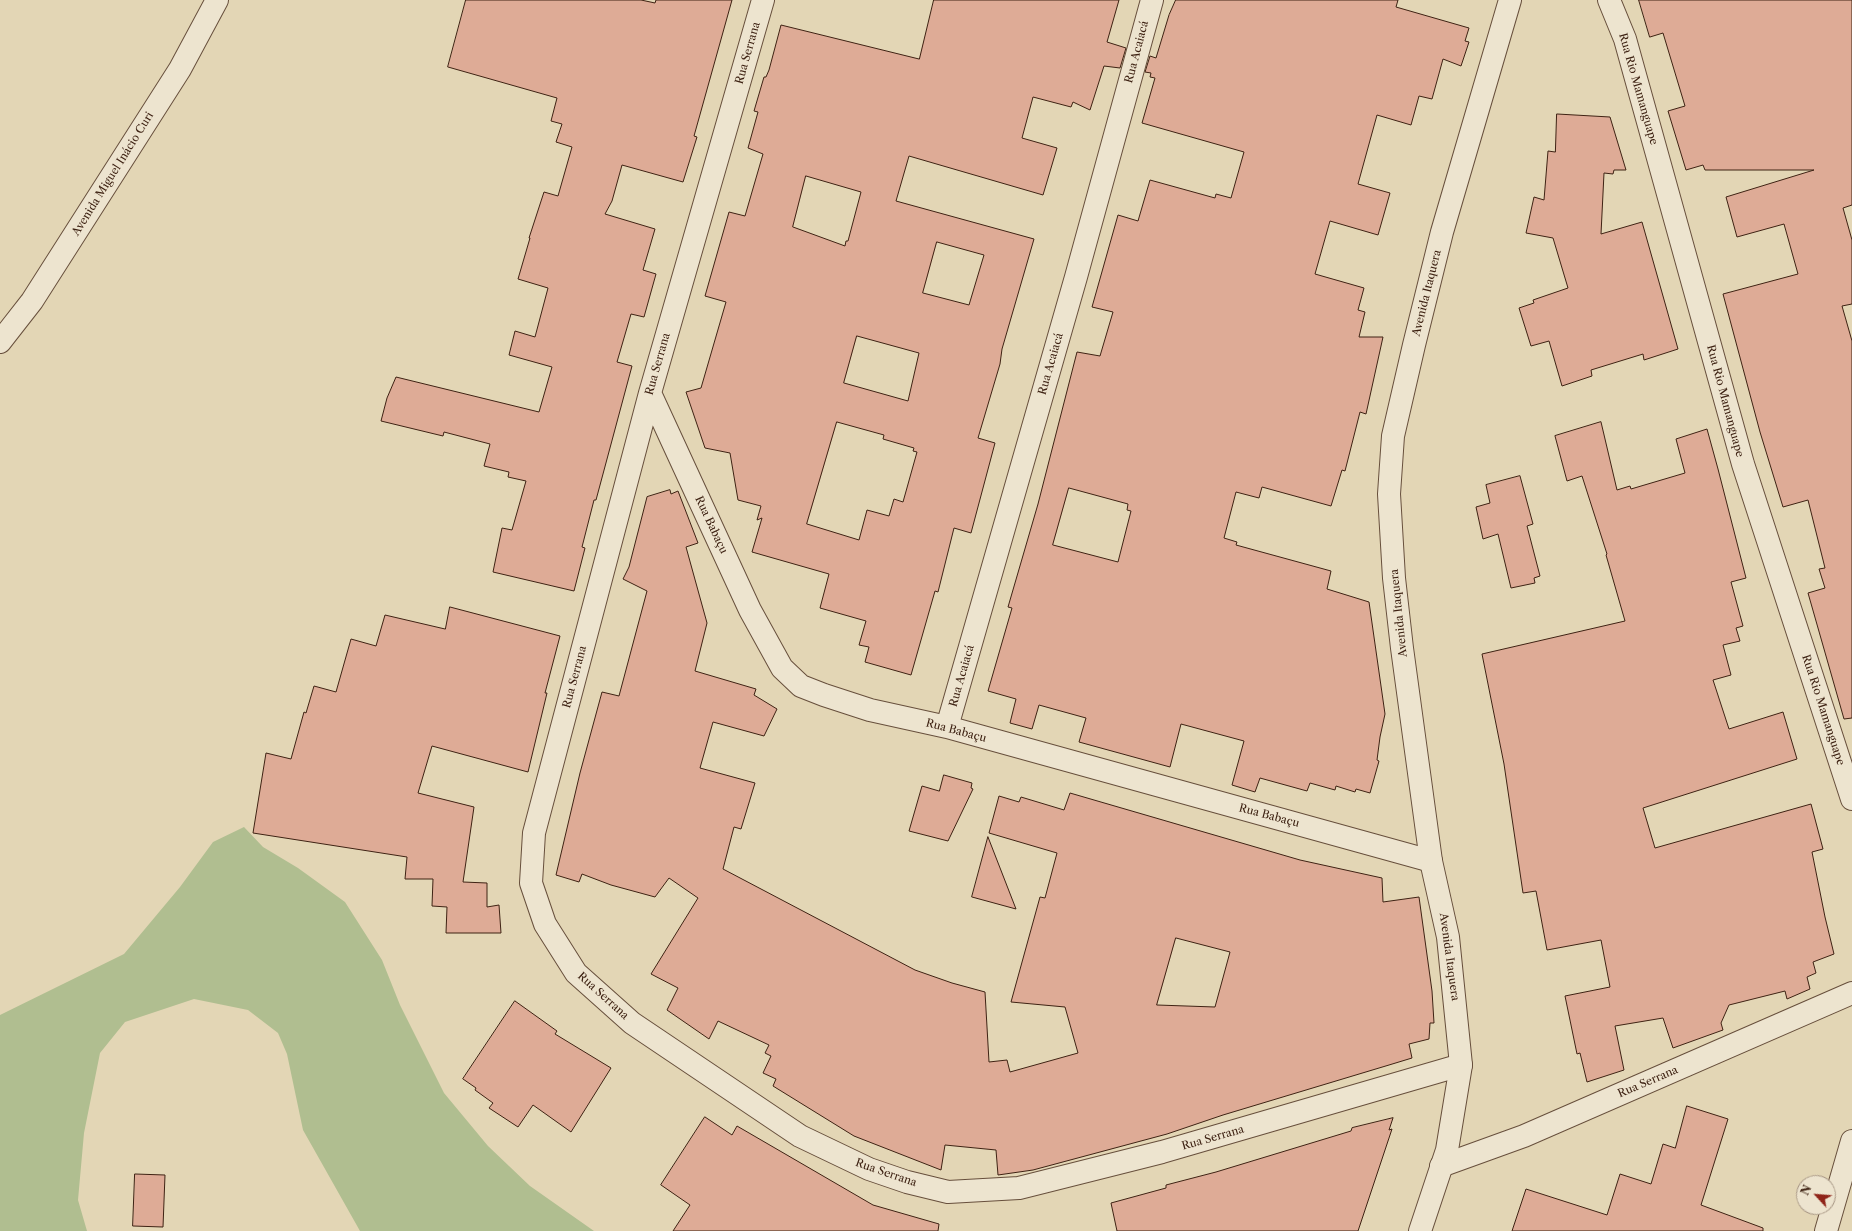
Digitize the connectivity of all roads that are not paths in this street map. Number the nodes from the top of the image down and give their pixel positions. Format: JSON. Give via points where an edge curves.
{"nodes":[{"id":1,"x":217,"y":0,"type":"edge"},
{"id":2,"x":763,"y":0,"type":"edge"},
{"id":3,"x":1152,"y":0,"type":"edge"},
{"id":4,"x":1510,"y":0,"type":"edge"},
{"id":5,"x":1609,"y":0,"type":"edge"},
{"id":6,"x":0,"y":342,"type":"edge"},
{"id":7,"x":650,"y":393,"type":"junction"},
{"id":8,"x":947,"y":728,"type":"junction"},
{"id":9,"x":1852,"y":799,"type":"edge"},
{"id":10,"x":1431,"y":861,"type":"junction"},
{"id":11,"x":1852,"y":992,"type":"edge"},
{"id":12,"x":1461,"y":1065,"type":"junction"},
{"id":13,"x":1852,"y":1141,"type":"edge"},
{"id":14,"x":1441,"y":1166,"type":"junction"},
{"id":15,"x":1420,"y":1231,"type":"edge"},
{"id":16,"x":1826,"y":1231,"type":"edge"}],
"edges":[{"from":1,"to":6,"type":"street","name":"Avenida Miguel Inácio Curi","via":[[180,69],[32,301]]},
{"from":2,"to":7,"type":"street","name":"Rua Serrana"},
{"from":3,"to":8,"type":"street","name":"Rua Acaiacá"},
{"from":4,"to":10,"type":"street","name":"Avenida Itaquera","via":[[1442,232],[1393,436],[1389,494],[1394,578]]},
{"from":5,"to":9,"type":"street","name":"Rua Rio Mamanguape","via":[[1625,39],[1743,464]]},
{"from":7,"to":8,"type":"street","name":"Rua Babaçu","via":[[750,610],[782,668],[801,686],[824,695],[870,710]]},
{"from":7,"to":12,"type":"street","name":"Rua Serrana","via":[[534,833],[531,883],[545,924],[576,973],[632,1023],[800,1136],[869,1169],[948,1192],[1027,1186],[1162,1152]]},
{"from":8,"to":10,"type":"street","name":"Rua Babaçu"},
{"from":10,"to":12,"type":"street","name":"Avenida Itaquera","via":[[1448,937]]},
{"from":11,"to":14,"type":"street","name":"Rua Serrana","via":[[1524,1136]]},
{"from":12,"to":14,"type":"street","name":"Avenida Itaquera","via":[[1447,1150]]},
{"from":13,"to":16,"type":"street"},
{"from":14,"to":15,"type":"street","name":"Avenida Itaquera"}]}
